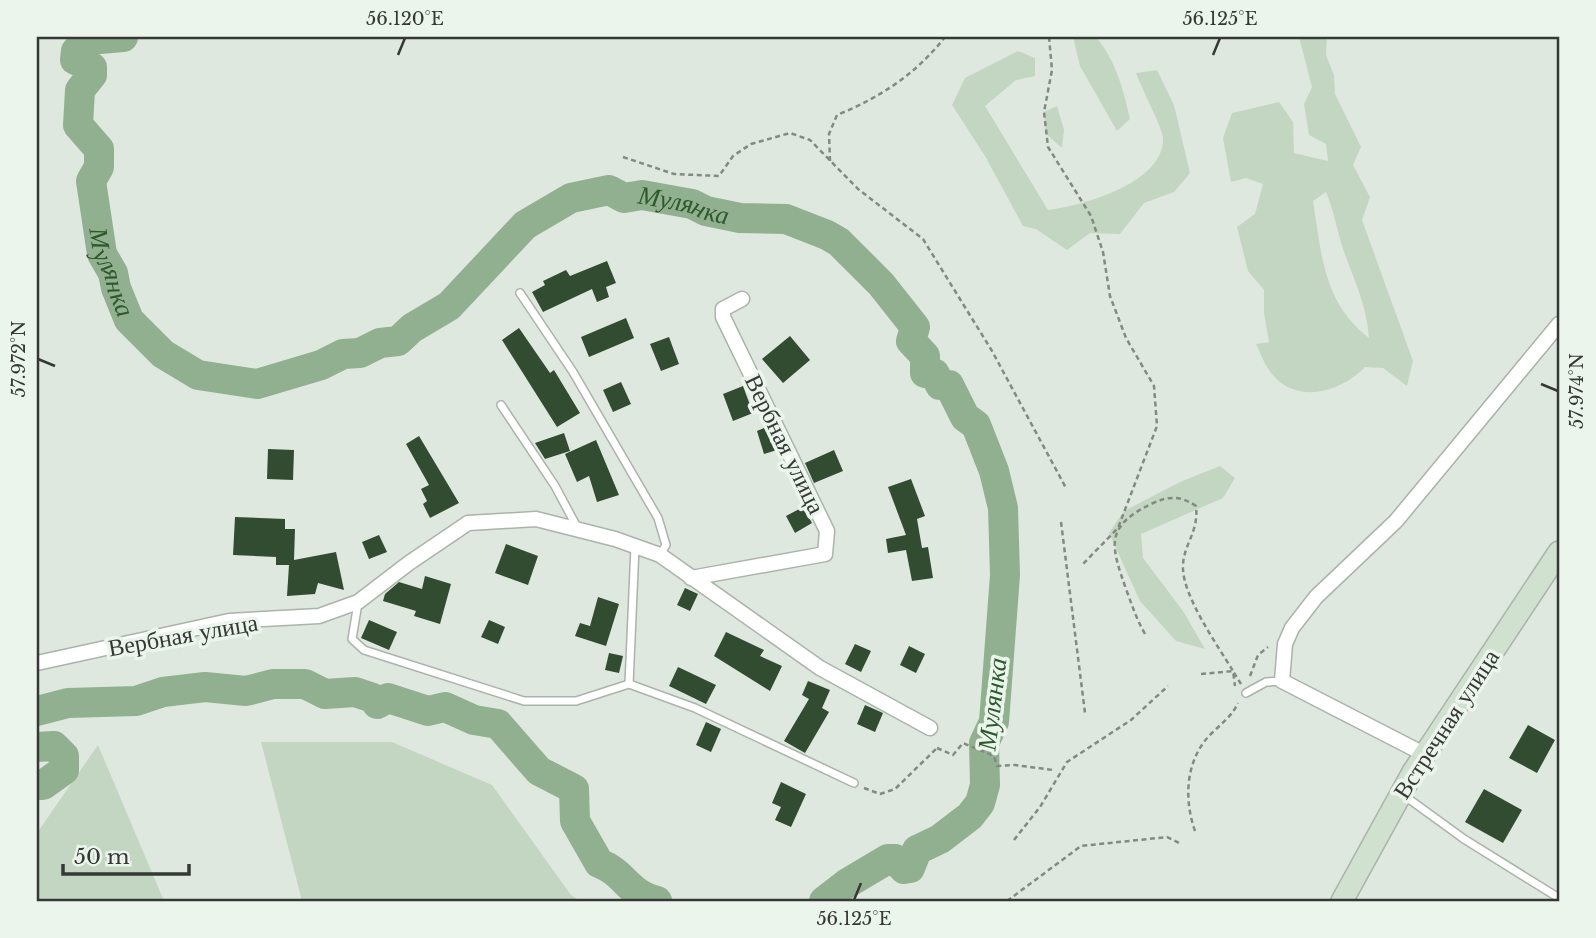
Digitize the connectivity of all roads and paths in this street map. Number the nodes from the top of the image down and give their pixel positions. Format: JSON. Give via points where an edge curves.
{"nodes":[{"id":1,"x":945,"y":37,"type":"edge"},
{"id":2,"x":1049,"y":37,"type":"edge"},
{"id":3,"x":623,"y":158,"type":"dead end"},
{"id":4,"x":830,"y":161,"type":"junction"},
{"id":5,"x":520,"y":293,"type":"dead end"},
{"id":6,"x":742,"y":299,"type":"dead end"},
{"id":7,"x":1559,"y":324,"type":"edge"},
{"id":8,"x":501,"y":405,"type":"dead end"},
{"id":9,"x":1066,"y":488,"type":"dead end"},
{"id":10,"x":1061,"y":522,"type":"dead end"},
{"id":11,"x":1118,"y":528,"type":"junction"},
{"id":12,"x":578,"y":530,"type":"junction"},
{"id":13,"x":635,"y":547,"type":"junction"},
{"id":14,"x":1559,"y":552,"type":"edge"},
{"id":15,"x":660,"y":555,"type":"junction"},
{"id":16,"x":1083,"y":564,"type":"dead end"},
{"id":17,"x":691,"y":578,"type":"junction"},
{"id":18,"x":358,"y":602,"type":"junction"},
{"id":19,"x":1292,"y":628,"type":"junction"},
{"id":20,"x":1145,"y":634,"type":"dead end"},
{"id":21,"x":37,"y":663,"type":"edge"},
{"id":22,"x":1233,"y":671,"type":"junction"},
{"id":23,"x":1201,"y":674,"type":"dead end"},
{"id":24,"x":1282,"y":681,"type":"junction"},
{"id":25,"x":629,"y":684,"type":"junction"},
{"id":26,"x":1168,"y":686,"type":"dead end"},
{"id":27,"x":1246,"y":693,"type":"junction"},
{"id":28,"x":1085,"y":713,"type":"dead end"},
{"id":29,"x":930,"y":728,"type":"dead end"},
{"id":30,"x":1424,"y":754,"type":"junction"},
{"id":31,"x":1053,"y":770,"type":"dead end"},
{"id":32,"x":854,"y":783,"type":"joint"},
{"id":33,"x":1401,"y":793,"type":"junction"},
{"id":34,"x":1195,"y":831,"type":"dead end"},
{"id":35,"x":1014,"y":840,"type":"dead end"},
{"id":36,"x":1179,"y":842,"type":"dead end"},
{"id":37,"x":1559,"y":898,"type":"edge"},
{"id":38,"x":1007,"y":901,"type":"edge"},
{"id":39,"x":1342,"y":901,"type":"edge"}],
"edges":[{"from":1,"to":4,"type":"path","via":[[931,55],[885,93],[837,115],[829,134]]},
{"from":2,"to":11,"type":"path","via":[[1052,70],[1044,112],[1048,147],[1091,216],[1103,251],[1110,296],[1126,338],[1154,386],[1157,426]]},
{"from":3,"to":4,"type":"path","via":[[674,174],[719,176],[733,156],[751,144],[790,133],[810,140]]},
{"from":4,"to":9,"type":"path","via":[[859,190],[923,239],[992,351]]},
{"from":5,"to":15,"type":"lane","via":[[573,372],[658,518],[666,545]]},
{"from":6,"to":17,"type":"street","name":"Вербная улица","via":[[723,309],[723,317],[827,531],[825,554]]},
{"from":7,"to":19,"type":"street","via":[[1396,522],[1317,597]]},
{"from":8,"to":12,"type":"lane"},
{"from":10,"to":28,"type":"path"},
{"from":11,"to":16,"type":"path"},
{"from":11,"to":20,"type":"path","via":[[1113,543],[1117,569]]},
{"from":11,"to":22,"type":"path","via":[[1130,514],[1164,498],[1184,497],[1196,506],[1198,522],[1183,569],[1188,590]]},
{"from":12,"to":13,"type":"street","name":"Вербная улица"},
{"from":12,"to":18,"type":"street","name":"Вербная улица","via":[[536,519],[468,523]]},
{"from":13,"to":15,"type":"street","name":"Вербная улица"},
{"from":13,"to":25,"type":"lane"},
{"from":14,"to":30,"type":"main road","name":"Встречная улица"},
{"from":15,"to":17,"type":"street","name":"Вербная улица"},
{"from":17,"to":29,"type":"street","name":"Вербная улица","via":[[820,668]]},
{"from":18,"to":21,"type":"street","name":"Вербная улица","via":[[319,617],[229,621]]},
{"from":18,"to":25,"type":"lane","via":[[352,639],[365,650],[524,701],[576,701]]},
{"from":19,"to":24,"type":"street","via":[[1283,653]]},
{"from":19,"to":27,"type":"path","via":[[1258,655]]},
{"from":22,"to":23,"type":"path"},
{"from":22,"to":27,"type":"path"},
{"from":22,"to":34,"type":"path","via":[[1238,704],[1198,749],[1189,767]]},
{"from":24,"to":27,"type":"lane","via":[[1266,682]]},
{"from":24,"to":30,"type":"street"},
{"from":25,"to":32,"type":"lane","via":[[695,708]]},
{"from":26,"to":35,"type":"path","via":[[1131,720],[1068,762]]},
{"from":30,"to":33,"type":"main road","name":"Встречная улица"},
{"from":31,"to":32,"type":"path","via":[[997,766],[994,756],[963,743],[953,755],[937,748],[895,789],[880,794]]},
{"from":33,"to":37,"type":"lane"},
{"from":33,"to":39,"type":"main road","name":"Встречная улица"},
{"from":36,"to":38,"type":"path","via":[[1167,837],[1081,846]]}]}
